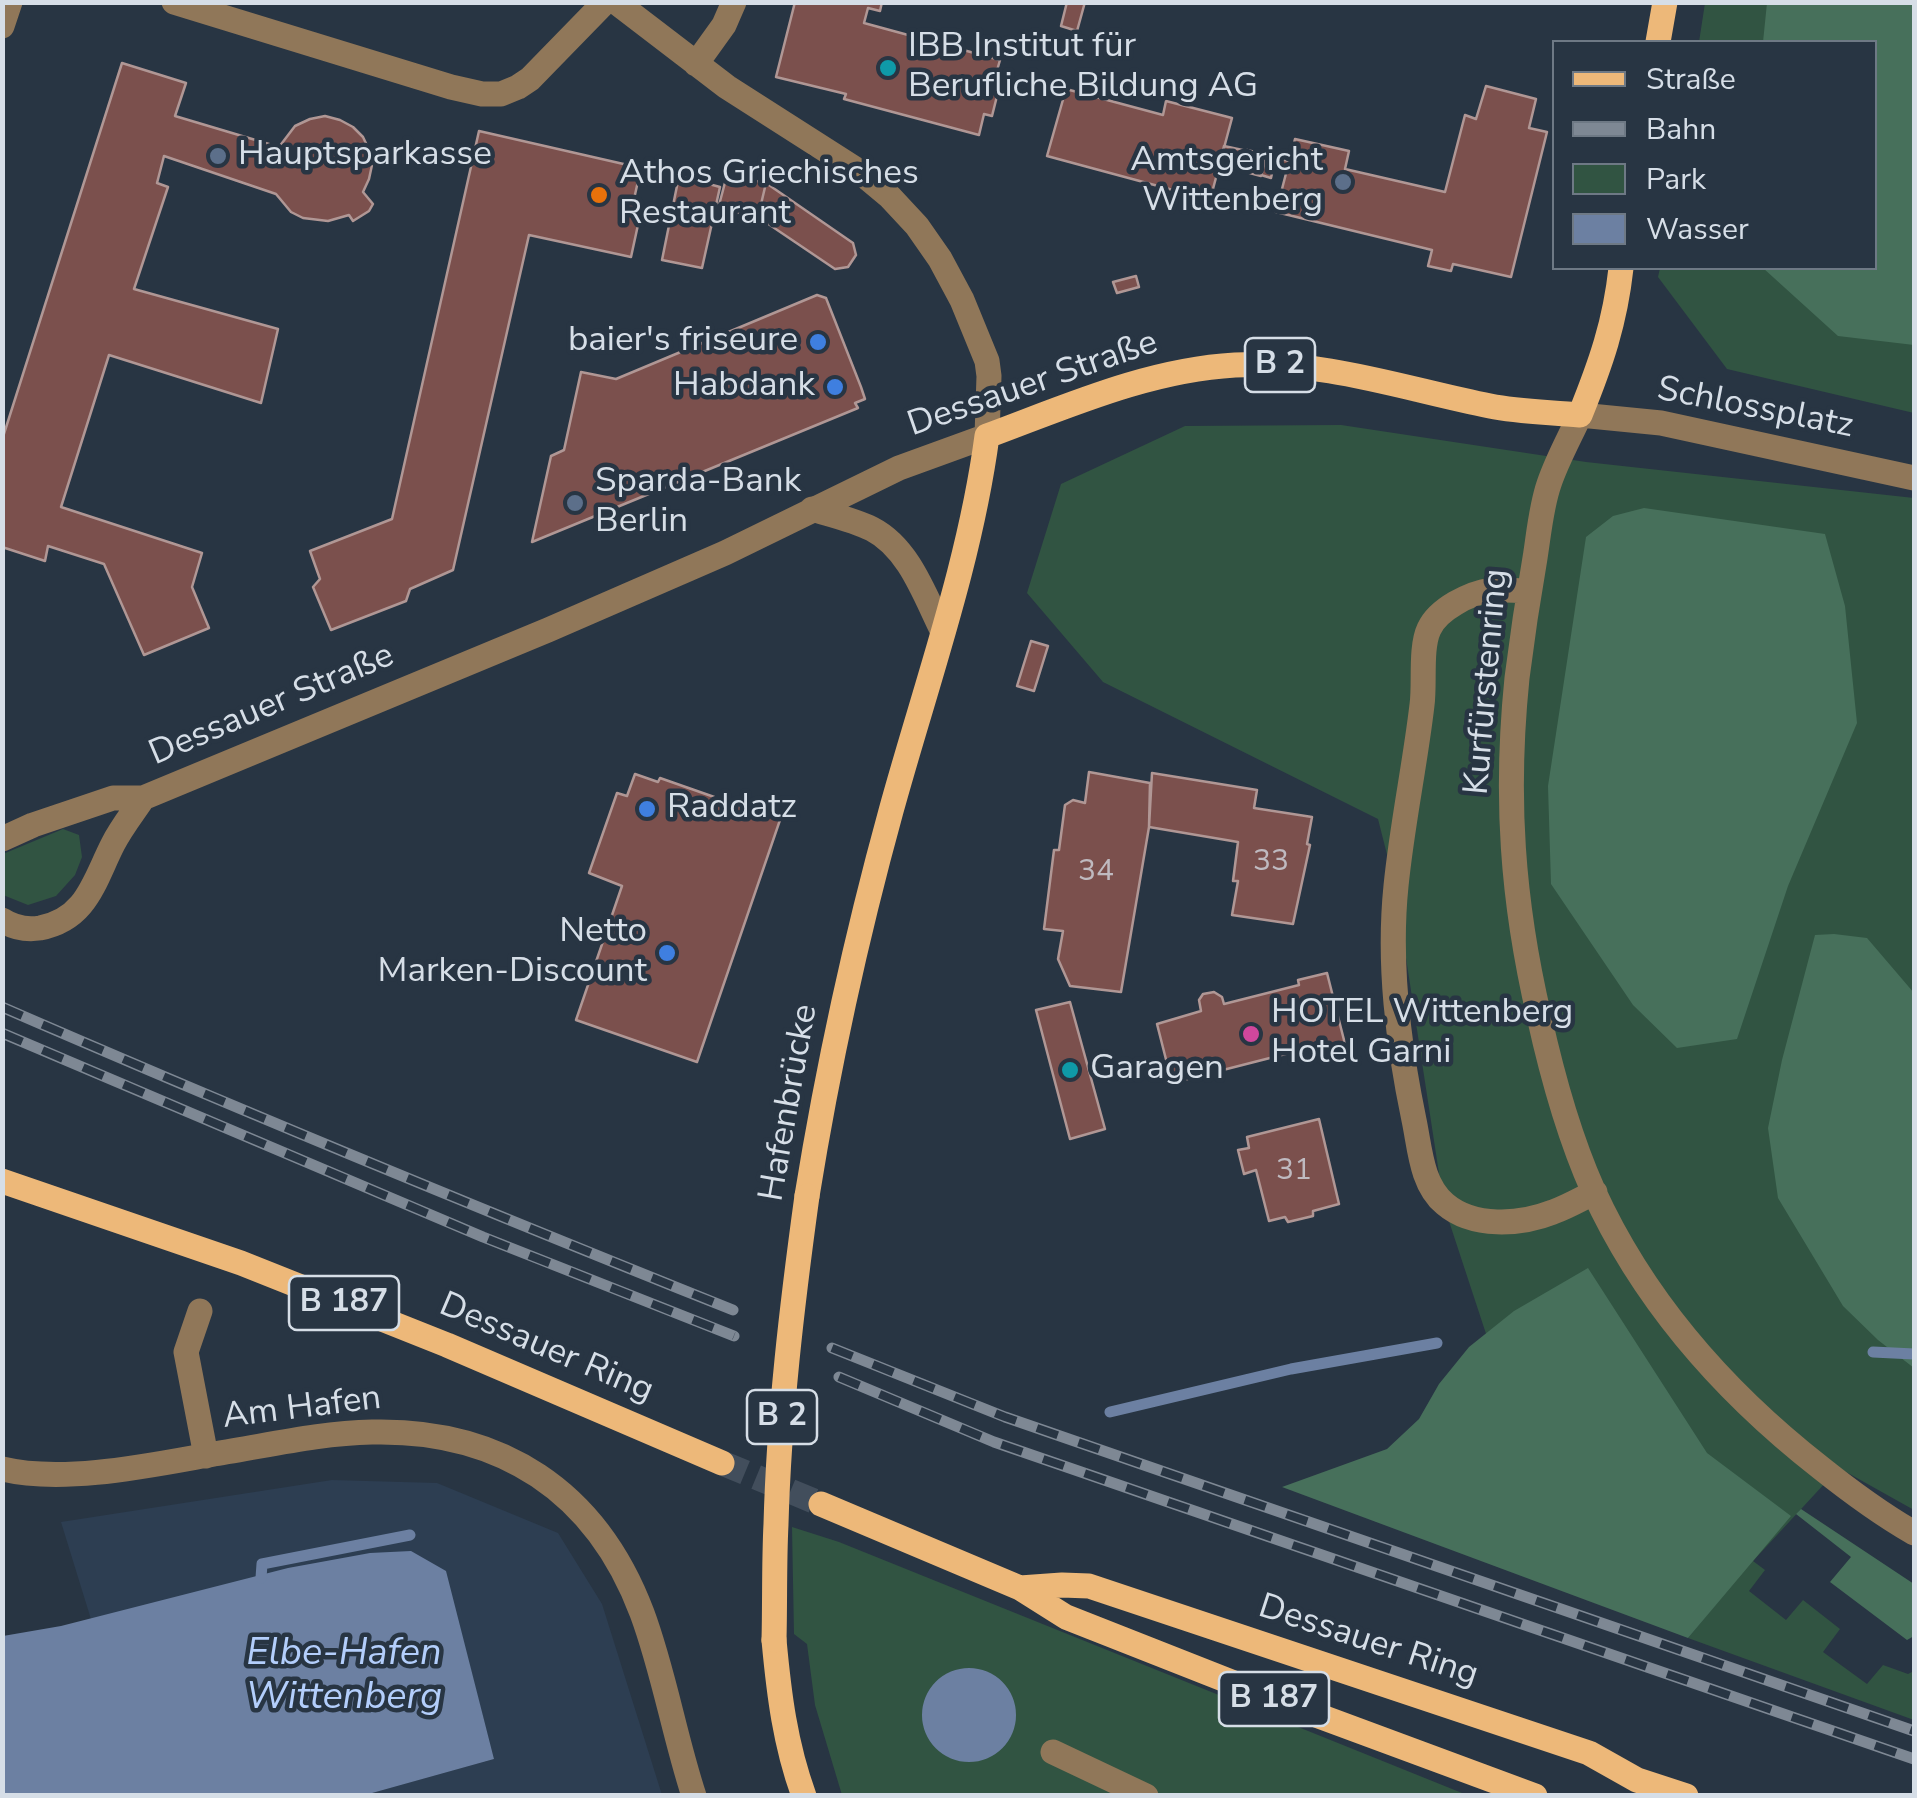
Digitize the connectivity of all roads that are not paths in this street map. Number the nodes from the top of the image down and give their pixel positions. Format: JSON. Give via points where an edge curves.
{"nodes":[{"id":1,"x":10,"y":2,"type":"edge"},
{"id":2,"x":174,"y":2,"type":"edge"},
{"id":3,"x":605,"y":2,"type":"edge"},
{"id":4,"x":616,"y":2,"type":"edge"},
{"id":5,"x":734,"y":2,"type":"edge"},
{"id":6,"x":1665,"y":2,"type":"edge"},
{"id":7,"x":2,"y":26,"type":"edge"},
{"id":8,"x":1658,"y":40,"type":"edge"},
{"id":9,"x":696,"y":64,"type":"junction"},
{"id":10,"x":1620,"y":270,"type":"edge"},
{"id":11,"x":1580,"y":414,"type":"junction"},
{"id":12,"x":988,"y":436,"type":"junction"},
{"id":13,"x":1914,"y":478,"type":"edge"},
{"id":14,"x":812,"y":509,"type":"junction"},
{"id":15,"x":1529,"y":591,"type":"junction"},
{"id":16,"x":942,"y":630,"type":"junction"},
{"id":17,"x":144,"y":798,"type":"junction"},
{"id":18,"x":2,"y":839,"type":"edge"},
{"id":19,"x":2,"y":920,"type":"edge"},
{"id":20,"x":2,"y":1180,"type":"edge"},
{"id":21,"x":1594,"y":1192,"type":"junction"},
{"id":22,"x":200,"y":1311,"type":"dead end"},
{"id":23,"x":206,"y":1456,"type":"junction"},
{"id":24,"x":722,"y":1463,"type":"tunnel mouth"},
{"id":25,"x":2,"y":1469,"type":"edge"},
{"id":26,"x":821,"y":1504,"type":"tunnel mouth"},
{"id":27,"x":1914,"y":1533,"type":"edge"},
{"id":28,"x":1020,"y":1588,"type":"junction"},
{"id":29,"x":1053,"y":1752,"type":"dead end"},
{"id":30,"x":1634,"y":1788,"type":"edge"},
{"id":31,"x":694,"y":1796,"type":"edge"},
{"id":32,"x":804,"y":1796,"type":"edge"},
{"id":33,"x":1146,"y":1796,"type":"edge"},
{"id":34,"x":1535,"y":1796,"type":"edge"},
{"id":35,"x":1686,"y":1796,"type":"edge"}],
"edges":[{"from":1,"to":7,"type":"street"},
{"from":2,"to":3,"type":"street","via":[[451,88],[501,94],[530,79]]},
{"from":4,"to":9,"type":"street"},
{"from":5,"to":9,"type":"street"},
{"from":6,"to":8,"type":"main road"},
{"from":9,"to":12,"type":"street","via":[[860,172],[918,226],[962,300],[987,362]]},
{"from":10,"to":11,"type":"main road","via":[[1606,350]]},
{"from":11,"to":12,"type":"main road","name":"Dessauer Straße","number":"B 2","via":[[1494,407],[1316,368],[1236,365],[1158,376]]},
{"from":11,"to":13,"type":"street","name":"Schlossplatz","via":[[1661,423]]},
{"from":11,"to":15,"type":"street","name":"Kurfürstenring","via":[[1544,503]]},
{"from":12,"to":14,"type":"street","name":"Dessauer Straße"},
{"from":12,"to":16,"type":"main road","name":"Hafenbrücke","number":"B 2"},
{"from":14,"to":16,"type":"street","via":[[871,528],[895,546]]},
{"from":14,"to":17,"type":"street","name":"Dessauer Straße","via":[[725,554]]},
{"from":15,"to":21,"type":"street","name":"Kurfürstenring","via":[[1510,769],[1516,889],[1549,1058]]},
{"from":15,"to":21,"type":"street","via":[[1490,590],[1466,598],[1428,630],[1396,886],[1398,1022],[1426,1177],[1447,1206],[1493,1222],[1551,1213]]},
{"from":16,"to":32,"type":"main road","name":"Hafenbrücke","number":"B 2","bridge":true,"via":[[834,1042],[793,1300],[774,1640],[784,1730]]},
{"from":17,"to":18,"type":"street","name":"Dessauer Straße","via":[[113,798]]},
{"from":17,"to":19,"type":"street","name":"Dessauer Straße","via":[[79,910],[43,927]]},
{"from":20,"to":24,"type":"main road","name":"Dessauer Ring","number":"B 187","via":[[431,1338]]},
{"from":21,"to":27,"type":"street","name":"Kurfürstenring","via":[[1650,1290],[1712,1369],[1800,1452]]},
{"from":22,"to":23,"type":"street","via":[[186,1352]]},
{"from":23,"to":25,"type":"street","name":"Am Hafen","via":[[70,1475]]},
{"from":23,"to":31,"type":"street","name":"Am Hafen","via":[[325,1436],[414,1432],[461,1440],[546,1478],[604,1540],[642,1610]]},
{"from":26,"to":28,"type":"main road","name":"Dessauer Ring","number":"B 187"},
{"from":28,"to":30,"type":"main road","name":"Dessauer Ring","number":"B 187","via":[[1089,1586],[1590,1752]]},
{"from":28,"to":34,"type":"main road","name":"Dessauer Ring","number":"B 187","via":[[1066,1618]]},
{"from":29,"to":33,"type":"street"},
{"from":30,"to":35,"type":"main road","name":"Dessauer Ring"}]}
